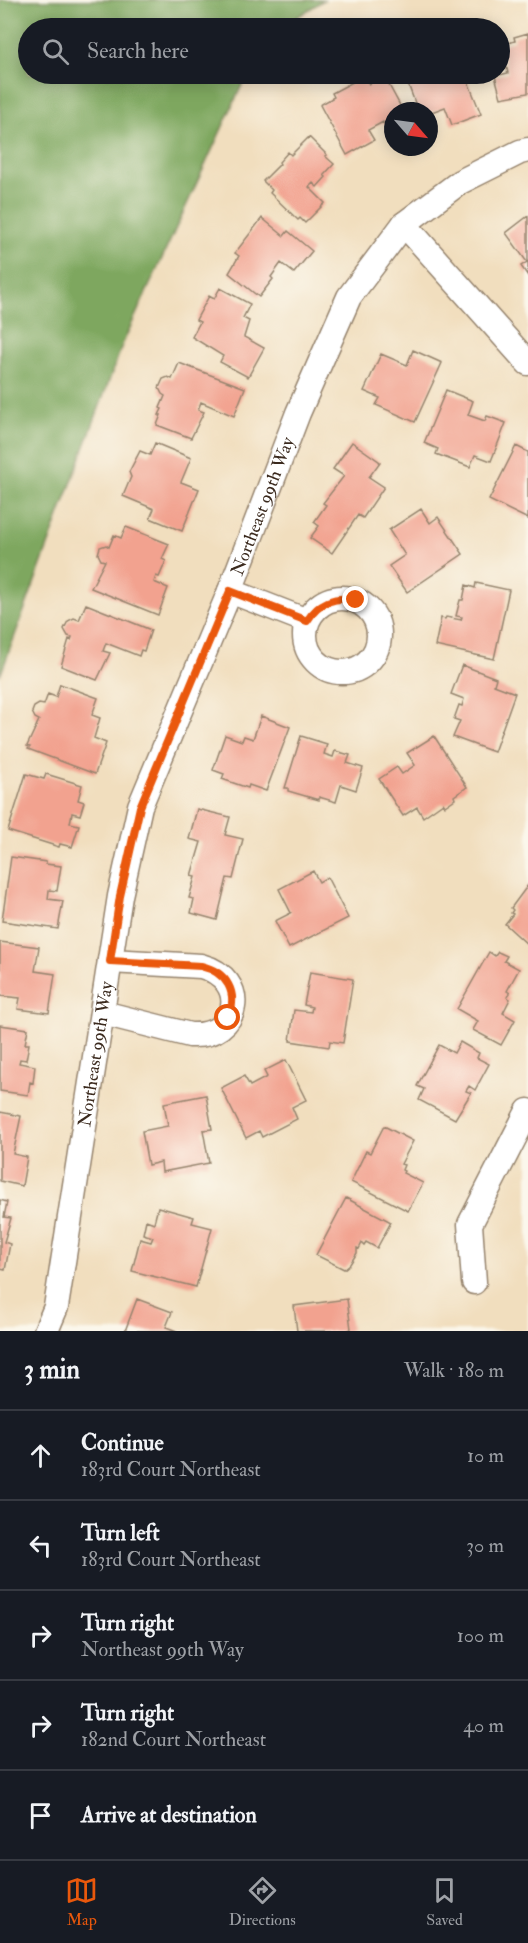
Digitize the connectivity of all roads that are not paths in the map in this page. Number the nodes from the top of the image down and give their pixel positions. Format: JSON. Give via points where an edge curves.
{"nodes":[{"id":1,"x":528,"y":150,"type":"edge"},
{"id":2,"x":404,"y":224,"type":"junction"},
{"id":3,"x":528,"y":363,"type":"edge"},
{"id":4,"x":230,"y":591,"type":"junction"},
{"id":5,"x":307,"y":621,"type":"dead end"},
{"id":6,"x":110,"y":961,"type":"junction"},
{"id":7,"x":103,"y":1013,"type":"junction"},
{"id":8,"x":528,"y":1111,"type":"edge"},
{"id":9,"x":474,"y":1282,"type":"dead end"},
{"id":10,"x":46,"y":1331,"type":"edge"}],
"edges":[{"from":1,"to":2,"type":"street","name":"Northeast 99th Way","via":[[460,182]]},
{"from":2,"to":3,"type":"street"},
{"from":2,"to":4,"type":"street","name":"Northeast 99th Way","via":[[349,297],[298,413]]},
{"from":4,"to":5,"type":"street"},
{"from":4,"to":6,"type":"street","name":"Northeast 99th Way","via":[[140,807]]},
{"from":6,"to":7,"type":"street","name":"Northeast 99th Way"},
{"from":6,"to":7,"type":"street","via":[[213,969],[229,985],[232,1008],[221,1027],[201,1036]]},
{"from":7,"to":10,"type":"street","name":"Northeast 99th Way","via":[[56,1307]]},
{"from":8,"to":9,"type":"street","via":[[470,1224]]}]}
